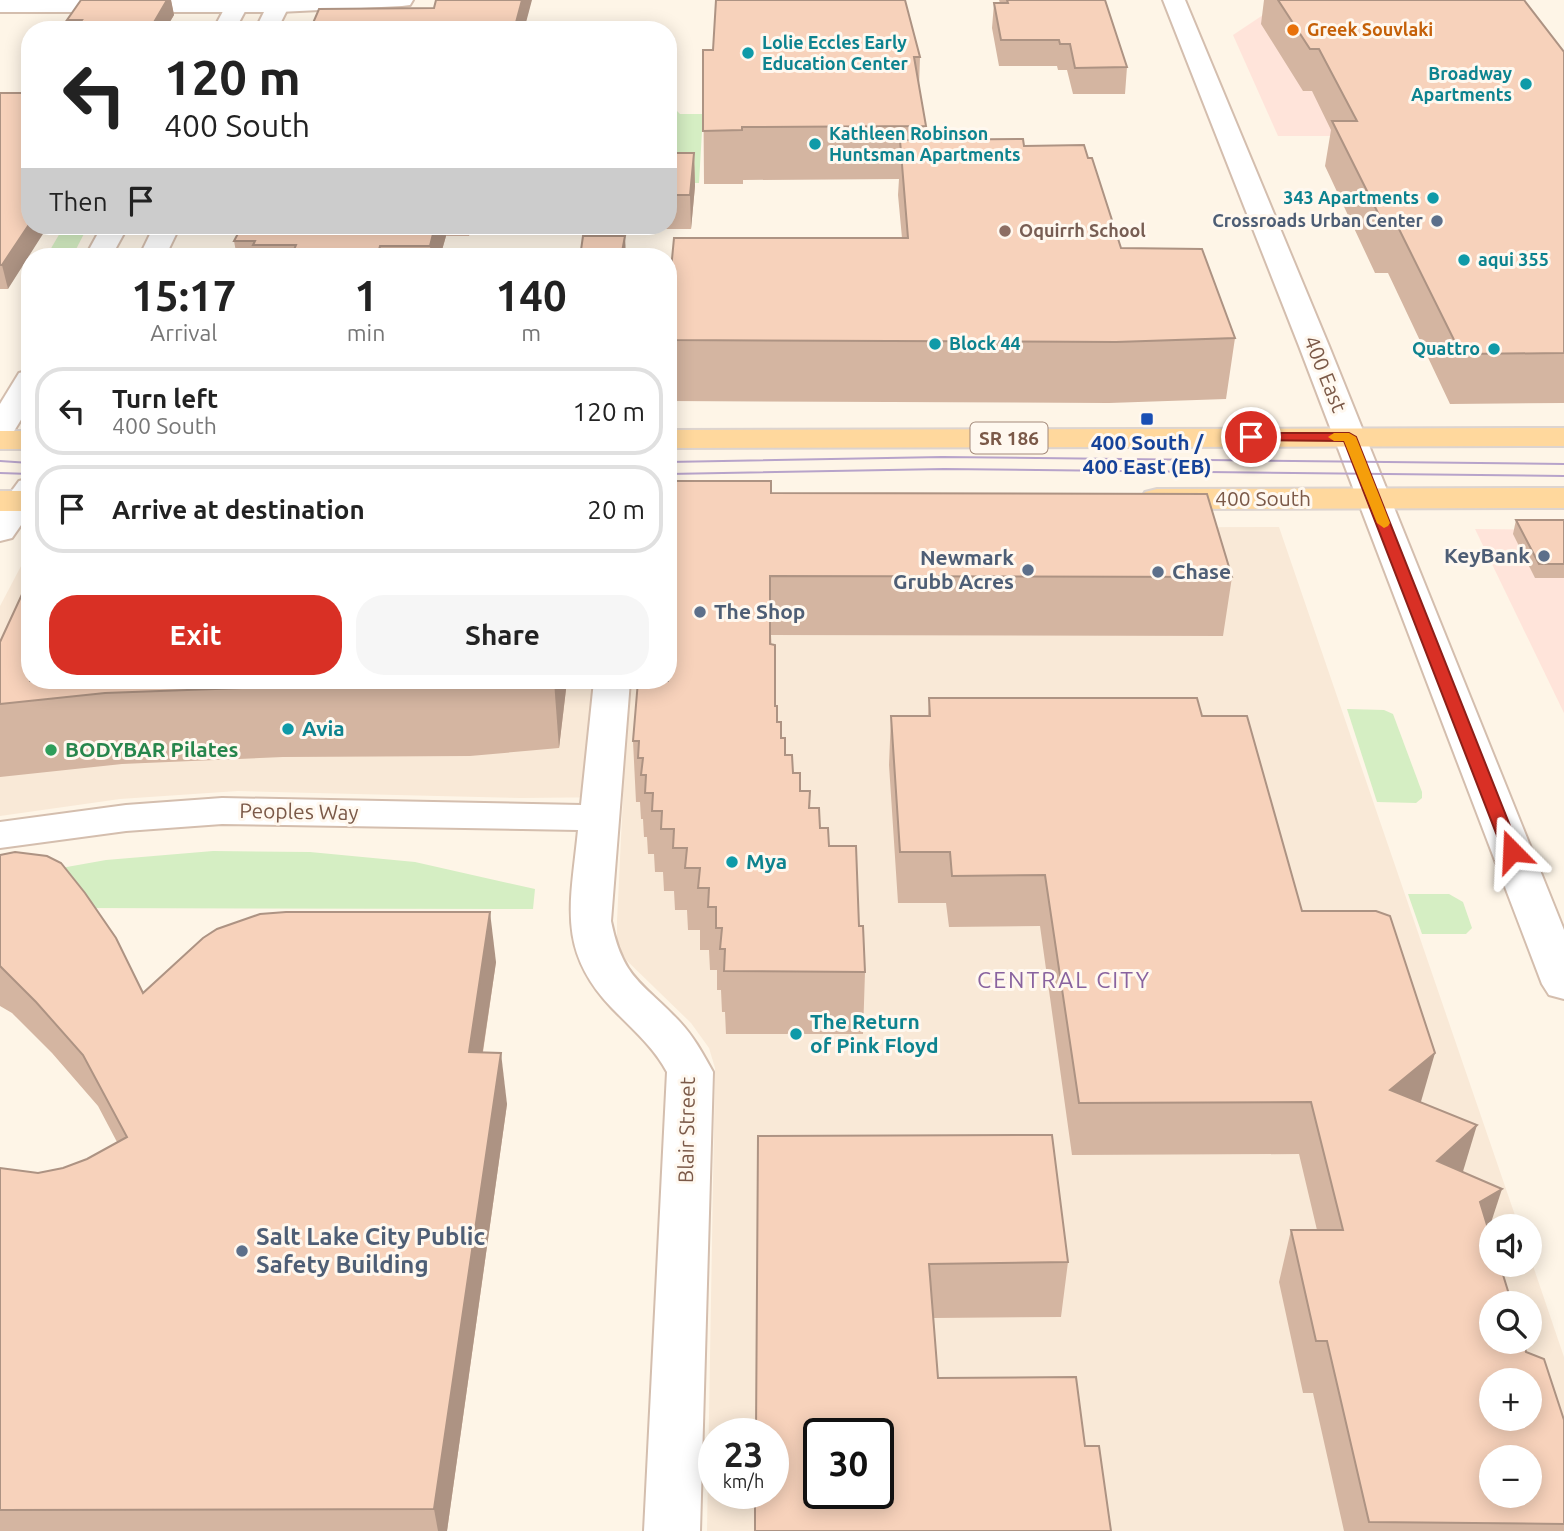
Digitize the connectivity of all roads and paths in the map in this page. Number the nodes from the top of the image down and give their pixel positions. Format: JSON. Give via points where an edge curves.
{"nodes":[{"id":1,"x":402,"y":0,"type":"edge"},
{"id":2,"x":1174,"y":0,"type":"edge"},
{"id":3,"x":239,"y":2,"type":"edge"},
{"id":4,"x":280,"y":2,"type":"edge"},
{"id":5,"x":0,"y":5,"type":"edge"},
{"id":6,"x":229,"y":21,"type":"edge"},
{"id":7,"x":270,"y":21,"type":"edge"},
{"id":8,"x":21,"y":394,"type":"edge"},
{"id":9,"x":0,"y":429,"type":"edge"},
{"id":10,"x":1349,"y":437,"type":"junction"},
{"id":11,"x":1564,"y":437,"type":"edge"},
{"id":12,"x":677,"y":439,"type":"edge"},
{"id":13,"x":0,"y":440,"type":"edge"},
{"id":14,"x":21,"y":440,"type":"edge"},
{"id":15,"x":20,"y":498,"type":"edge"},
{"id":16,"x":1374,"y":498,"type":"junction"},
{"id":17,"x":1564,"y":498,"type":"edge"},
{"id":18,"x":1124,"y":499,"type":"edge"},
{"id":19,"x":0,"y":531,"type":"edge"},
{"id":20,"x":611,"y":689,"type":"edge"},
{"id":21,"x":599,"y":818,"type":"junction"},
{"id":22,"x":0,"y":835,"type":"edge"},
{"id":23,"x":1564,"y":984,"type":"edge"},
{"id":24,"x":672,"y":1531,"type":"edge"}],
"edges":[{"from":1,"to":4,"type":"street"},
{"from":2,"to":10,"type":"street","name":"400 East"},
{"from":3,"to":4,"type":"street"},
{"from":3,"to":5,"type":"street"},
{"from":3,"to":6,"type":"street"},
{"from":4,"to":7,"type":"street"},
{"from":8,"to":9,"type":"street"},
{"from":10,"to":11,"type":"main road","number":"SR 186"},
{"from":10,"to":12,"type":"main road","number":"SR 186"},
{"from":10,"to":16,"type":"street","name":"400 East"},
{"from":13,"to":14,"type":"main road"},
{"from":15,"to":19,"type":"street"},
{"from":16,"to":17,"type":"main road","name":"400 South"},
{"from":16,"to":18,"type":"main road","name":"400 South"},
{"from":16,"to":23,"type":"street","name":"400 East"},
{"from":20,"to":21,"type":"street","name":"Blair Street"},
{"from":21,"to":22,"type":"street","name":"Peoples Way","via":[[222,811]]},
{"from":21,"to":24,"type":"street","name":"Blair Street","via":[[590,921],[596,953],[611,982],[675,1045],[690,1072]]}]}
